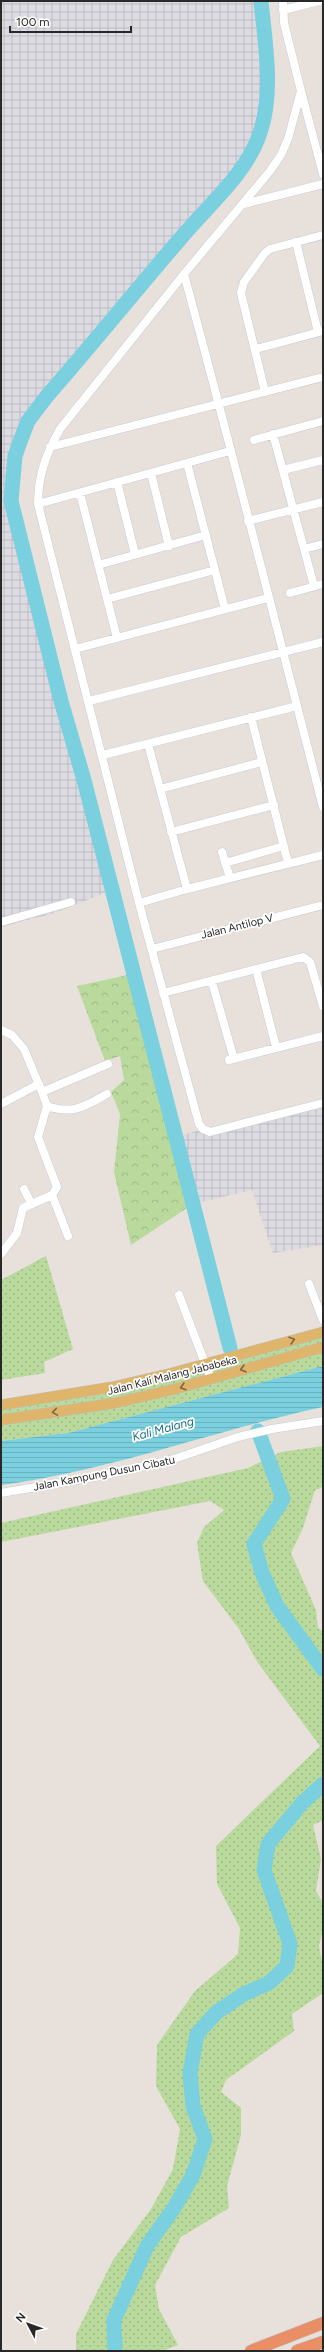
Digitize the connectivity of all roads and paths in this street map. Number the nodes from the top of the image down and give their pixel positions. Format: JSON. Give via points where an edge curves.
{"nodes":[{"id":1,"x":283,"y":1,"type":"edge"},
{"id":2,"x":319,"y":1,"type":"edge"},
{"id":3,"x":283,"y":10,"type":"junction"},
{"id":4,"x":301,"y":91,"type":"junction"},
{"id":5,"x":323,"y":174,"type":"edge"},
{"id":6,"x":323,"y":184,"type":"edge"},
{"id":7,"x":244,"y":204,"type":"junction"},
{"id":8,"x":323,"y":235,"type":"edge"},
{"id":9,"x":296,"y":242,"type":"junction"},
{"id":10,"x":184,"y":274,"type":"junction"},
{"id":11,"x":320,"y":331,"type":"edge"},
{"id":12,"x":256,"y":349,"type":"junction"},
{"id":13,"x":323,"y":378,"type":"edge"},
{"id":14,"x":265,"y":392,"type":"junction"},
{"id":15,"x":219,"y":405,"type":"junction"},
{"id":16,"x":323,"y":421,"type":"edge"},
{"id":17,"x":274,"y":434,"type":"junction"},
{"id":18,"x":254,"y":440,"type":"dead end"},
{"id":19,"x":50,"y":447,"type":"junction"},
{"id":20,"x":230,"y":451,"type":"junction"},
{"id":21,"x":323,"y":460,"type":"edge"},
{"id":22,"x":187,"y":463,"type":"junction"},
{"id":23,"x":283,"y":470,"type":"junction"},
{"id":24,"x":151,"y":473,"type":"junction"},
{"id":25,"x":117,"y":482,"type":"junction"},
{"id":26,"x":80,"y":493,"type":"junction"},
{"id":27,"x":323,"y":502,"type":"edge"},
{"id":28,"x":38,"y":504,"type":"junction"},
{"id":29,"x":293,"y":509,"type":"junction"},
{"id":30,"x":248,"y":521,"type":"junction"},
{"id":31,"x":206,"y":535,"type":"junction"},
{"id":32,"x":323,"y":544,"type":"edge"},
{"id":33,"x":169,"y":546,"type":"junction"},
{"id":34,"x":304,"y":549,"type":"junction"},
{"id":35,"x":135,"y":554,"type":"junction"},
{"id":36,"x":98,"y":565,"type":"junction"},
{"id":37,"x":215,"y":570,"type":"junction"},
{"id":38,"x":323,"y":584,"type":"edge"},
{"id":39,"x":314,"y":586,"type":"junction"},
{"id":40,"x":290,"y":593,"type":"dead end"},
{"id":41,"x":268,"y":598,"type":"junction"},
{"id":42,"x":107,"y":599,"type":"junction"},
{"id":43,"x":225,"y":609,"type":"junction"},
{"id":44,"x":117,"y":638,"type":"junction"},
{"id":45,"x":323,"y":642,"type":"edge"},
{"id":46,"x":75,"y":649,"type":"junction"},
{"id":47,"x":285,"y":652,"type":"junction"},
{"id":48,"x":88,"y":701,"type":"junction"},
{"id":49,"x":297,"y":706,"type":"junction"},
{"id":50,"x":251,"y":717,"type":"junction"},
{"id":51,"x":148,"y":744,"type":"junction"},
{"id":52,"x":103,"y":755,"type":"junction"},
{"id":53,"x":262,"y":762,"type":"junction"},
{"id":54,"x":320,"y":781,"type":"edge"},
{"id":55,"x":160,"y":789,"type":"junction"},
{"id":56,"x":274,"y":805,"type":"junction"},
{"id":57,"x":323,"y":807,"type":"edge"},
{"id":58,"x":171,"y":832,"type":"junction"},
{"id":59,"x":284,"y":846,"type":"junction"},
{"id":60,"x":222,"y":852,"type":"dead end"},
{"id":61,"x":323,"y":855,"type":"edge"},
{"id":62,"x":225,"y":863,"type":"junction"},
{"id":63,"x":288,"y":863,"type":"junction"},
{"id":64,"x":230,"y":878,"type":"junction"},
{"id":65,"x":186,"y":889,"type":"junction"},
{"id":66,"x":71,"y":902,"type":"dead end"},
{"id":67,"x":139,"y":903,"type":"junction"},
{"id":68,"x":323,"y":904,"type":"edge"},
{"id":69,"x":1,"y":922,"type":"edge"},
{"id":70,"x":152,"y":949,"type":"junction"},
{"id":71,"x":256,"y":969,"type":"junction"},
{"id":72,"x":212,"y":982,"type":"junction"},
{"id":73,"x":163,"y":993,"type":"junction"},
{"id":74,"x":323,"y":1006,"type":"edge"},
{"id":75,"x":1,"y":1030,"type":"edge"},
{"id":76,"x":323,"y":1036,"type":"edge"},
{"id":77,"x":276,"y":1047,"type":"junction"},
{"id":78,"x":108,"y":1064,"type":"dead end"},
{"id":79,"x":39,"y":1084,"type":"junction"},
{"id":80,"x":42,"y":1092,"type":"junction"},
{"id":81,"x":107,"y":1094,"type":"dead end"},
{"id":82,"x":323,"y":1103,"type":"edge"},
{"id":83,"x":1,"y":1104,"type":"edge"},
{"id":84,"x":47,"y":1106,"type":"junction"},
{"id":85,"x":24,"y":1189,"type":"dead end"},
{"id":86,"x":52,"y":1195,"type":"junction"},
{"id":87,"x":31,"y":1203,"type":"junction"},
{"id":88,"x":68,"y":1236,"type":"dead end"},
{"id":89,"x":1,"y":1254,"type":"edge"},
{"id":90,"x":309,"y":1284,"type":"dead end"},
{"id":91,"x":179,"y":1295,"type":"dead end"},
{"id":92,"x":323,"y":1320,"type":"edge"},
{"id":93,"x":323,"y":1332,"type":"edge"},
{"id":94,"x":323,"y":1347,"type":"edge"},
{"id":95,"x":210,"y":1363,"type":"junction"},
{"id":96,"x":216,"y":1377,"type":"junction"},
{"id":97,"x":1,"y":1404,"type":"edge"},
{"id":98,"x":1,"y":1420,"type":"edge"},
{"id":99,"x":323,"y":1421,"type":"edge"},
{"id":100,"x":1,"y":1493,"type":"edge"},
{"id":101,"x":323,"y":2323,"type":"edge"},
{"id":102,"x":323,"y":2331,"type":"edge"},
{"id":103,"x":323,"y":2342,"type":"edge"},
{"id":104,"x":251,"y":2351,"type":"edge"},
{"id":105,"x":267,"y":2351,"type":"edge"},
{"id":106,"x":297,"y":2351,"type":"edge"}],
"edges":[{"from":1,"to":3,"type":"street"},
{"from":2,"to":3,"type":"street"},
{"from":3,"to":4,"type":"street"},
{"from":4,"to":5,"type":"street"},
{"from":4,"to":7,"type":"street","via":[[288,139],[281,154]]},
{"from":6,"to":7,"type":"street"},
{"from":7,"to":10,"type":"street"},
{"from":8,"to":9,"type":"street"},
{"from":9,"to":11,"type":"street"},
{"from":9,"to":12,"type":"street","via":[[265,253],[242,287],[241,293]]},
{"from":10,"to":15,"type":"street"},
{"from":10,"to":19,"type":"street","via":[[60,429]]},
{"from":11,"to":12,"type":"street"},
{"from":12,"to":14,"type":"street"},
{"from":13,"to":14,"type":"street"},
{"from":14,"to":15,"type":"street"},
{"from":15,"to":19,"type":"street"},
{"from":15,"to":20,"type":"street"},
{"from":16,"to":17,"type":"street"},
{"from":17,"to":18,"type":"street"},
{"from":17,"to":23,"type":"street"},
{"from":19,"to":28,"type":"street","via":[[40,471]]},
{"from":20,"to":22,"type":"street"},
{"from":20,"to":30,"type":"street"},
{"from":21,"to":23,"type":"street"},
{"from":22,"to":24,"type":"street"},
{"from":22,"to":31,"type":"street"},
{"from":23,"to":29,"type":"street"},
{"from":24,"to":25,"type":"street"},
{"from":24,"to":33,"type":"street"},
{"from":25,"to":26,"type":"street"},
{"from":25,"to":35,"type":"street"},
{"from":26,"to":28,"type":"street"},
{"from":26,"to":36,"type":"street"},
{"from":27,"to":29,"type":"street"},
{"from":28,"to":46,"type":"street"},
{"from":29,"to":30,"type":"street"},
{"from":29,"to":34,"type":"street"},
{"from":30,"to":41,"type":"street"},
{"from":31,"to":33,"type":"street"},
{"from":31,"to":37,"type":"street"},
{"from":32,"to":34,"type":"street"},
{"from":33,"to":35,"type":"street"},
{"from":34,"to":39,"type":"street"},
{"from":35,"to":36,"type":"street"},
{"from":36,"to":42,"type":"street"},
{"from":37,"to":42,"type":"street"},
{"from":37,"to":43,"type":"street"},
{"from":38,"to":39,"type":"street"},
{"from":39,"to":40,"type":"street"},
{"from":41,"to":43,"type":"street"},
{"from":41,"to":47,"type":"street"},
{"from":42,"to":44,"type":"street"},
{"from":43,"to":44,"type":"street"},
{"from":44,"to":46,"type":"street"},
{"from":45,"to":47,"type":"street"},
{"from":46,"to":48,"type":"street"},
{"from":47,"to":48,"type":"street"},
{"from":47,"to":49,"type":"street"},
{"from":48,"to":52,"type":"street"},
{"from":49,"to":50,"type":"street"},
{"from":49,"to":54,"type":"street"},
{"from":50,"to":51,"type":"street"},
{"from":50,"to":53,"type":"street"},
{"from":51,"to":52,"type":"street"},
{"from":51,"to":55,"type":"street"},
{"from":52,"to":67,"type":"street"},
{"from":53,"to":55,"type":"street"},
{"from":53,"to":56,"type":"street"},
{"from":54,"to":57,"type":"street"},
{"from":55,"to":58,"type":"street"},
{"from":56,"to":58,"type":"street"},
{"from":56,"to":59,"type":"street"},
{"from":58,"to":65,"type":"street"},
{"from":59,"to":62,"type":"street"},
{"from":59,"to":63,"type":"street"},
{"from":60,"to":62,"type":"street"},
{"from":61,"to":63,"type":"street"},
{"from":62,"to":64,"type":"street"},
{"from":63,"to":64,"type":"street"},
{"from":64,"to":65,"type":"street"},
{"from":65,"to":67,"type":"street"},
{"from":66,"to":69,"type":"street"},
{"from":67,"to":70,"type":"street"},
{"from":68,"to":70,"type":"street","name":"Jalan Antilop V"},
{"from":70,"to":73,"type":"street"},
{"from":71,"to":72,"type":"street"},
{"from":71,"to":74,"type":"street","via":[[306,957],[310,962]]},
{"from":71,"to":77,"type":"street"},
{"from":72,"to":73,"type":"street"},
{"from":72,"to":77,"type":"street","via":[[231,1060]]},
{"from":73,"to":82,"type":"street","via":[[199,1124],[203,1129],[210,1132]]},
{"from":75,"to":79,"type":"street","via":[[12,1035],[24,1049]]},
{"from":76,"to":77,"type":"street"},
{"from":78,"to":80,"type":"street"},
{"from":79,"to":80,"type":"street"},
{"from":79,"to":83,"type":"street"},
{"from":80,"to":84,"type":"street"},
{"from":81,"to":84,"type":"street","via":[[69,1111]]},
{"from":84,"to":86,"type":"street","via":[[38,1137],[56,1182],[56,1190]]},
{"from":85,"to":87,"type":"street"},
{"from":86,"to":87,"type":"street"},
{"from":86,"to":88,"type":"street"},
{"from":87,"to":89,"type":"street","via":[[20,1212],[16,1233]]},
{"from":90,"to":92,"type":"street"},
{"from":91,"to":95,"type":"street"},
{"from":95,"to":93,"type":"main road","name":"Jalan Kali Malang Jababeka","one_way":true},
{"from":94,"to":96,"type":"main road","name":"Jalan Kali Malang Jababeka","one_way":true},
{"from":95,"to":96,"type":"street"},
{"from":95,"to":97,"type":"main road","name":"Jalan Kali Malang Jababeka","via":[[112,1387]]},
{"from":96,"to":98,"type":"main road","name":"Jalan Kali Malang Jababeka","one_way":true,"via":[[115,1403]]},
{"from":99,"to":100,"type":"street","name":"Jalan Kampung Dusun Cibatu","via":[[272,1429],[174,1459],[106,1475]]},
{"from":101,"to":104,"type":"highway"},
{"from":102,"to":105,"type":"highway"},
{"from":103,"to":106,"type":"highway"}]}
